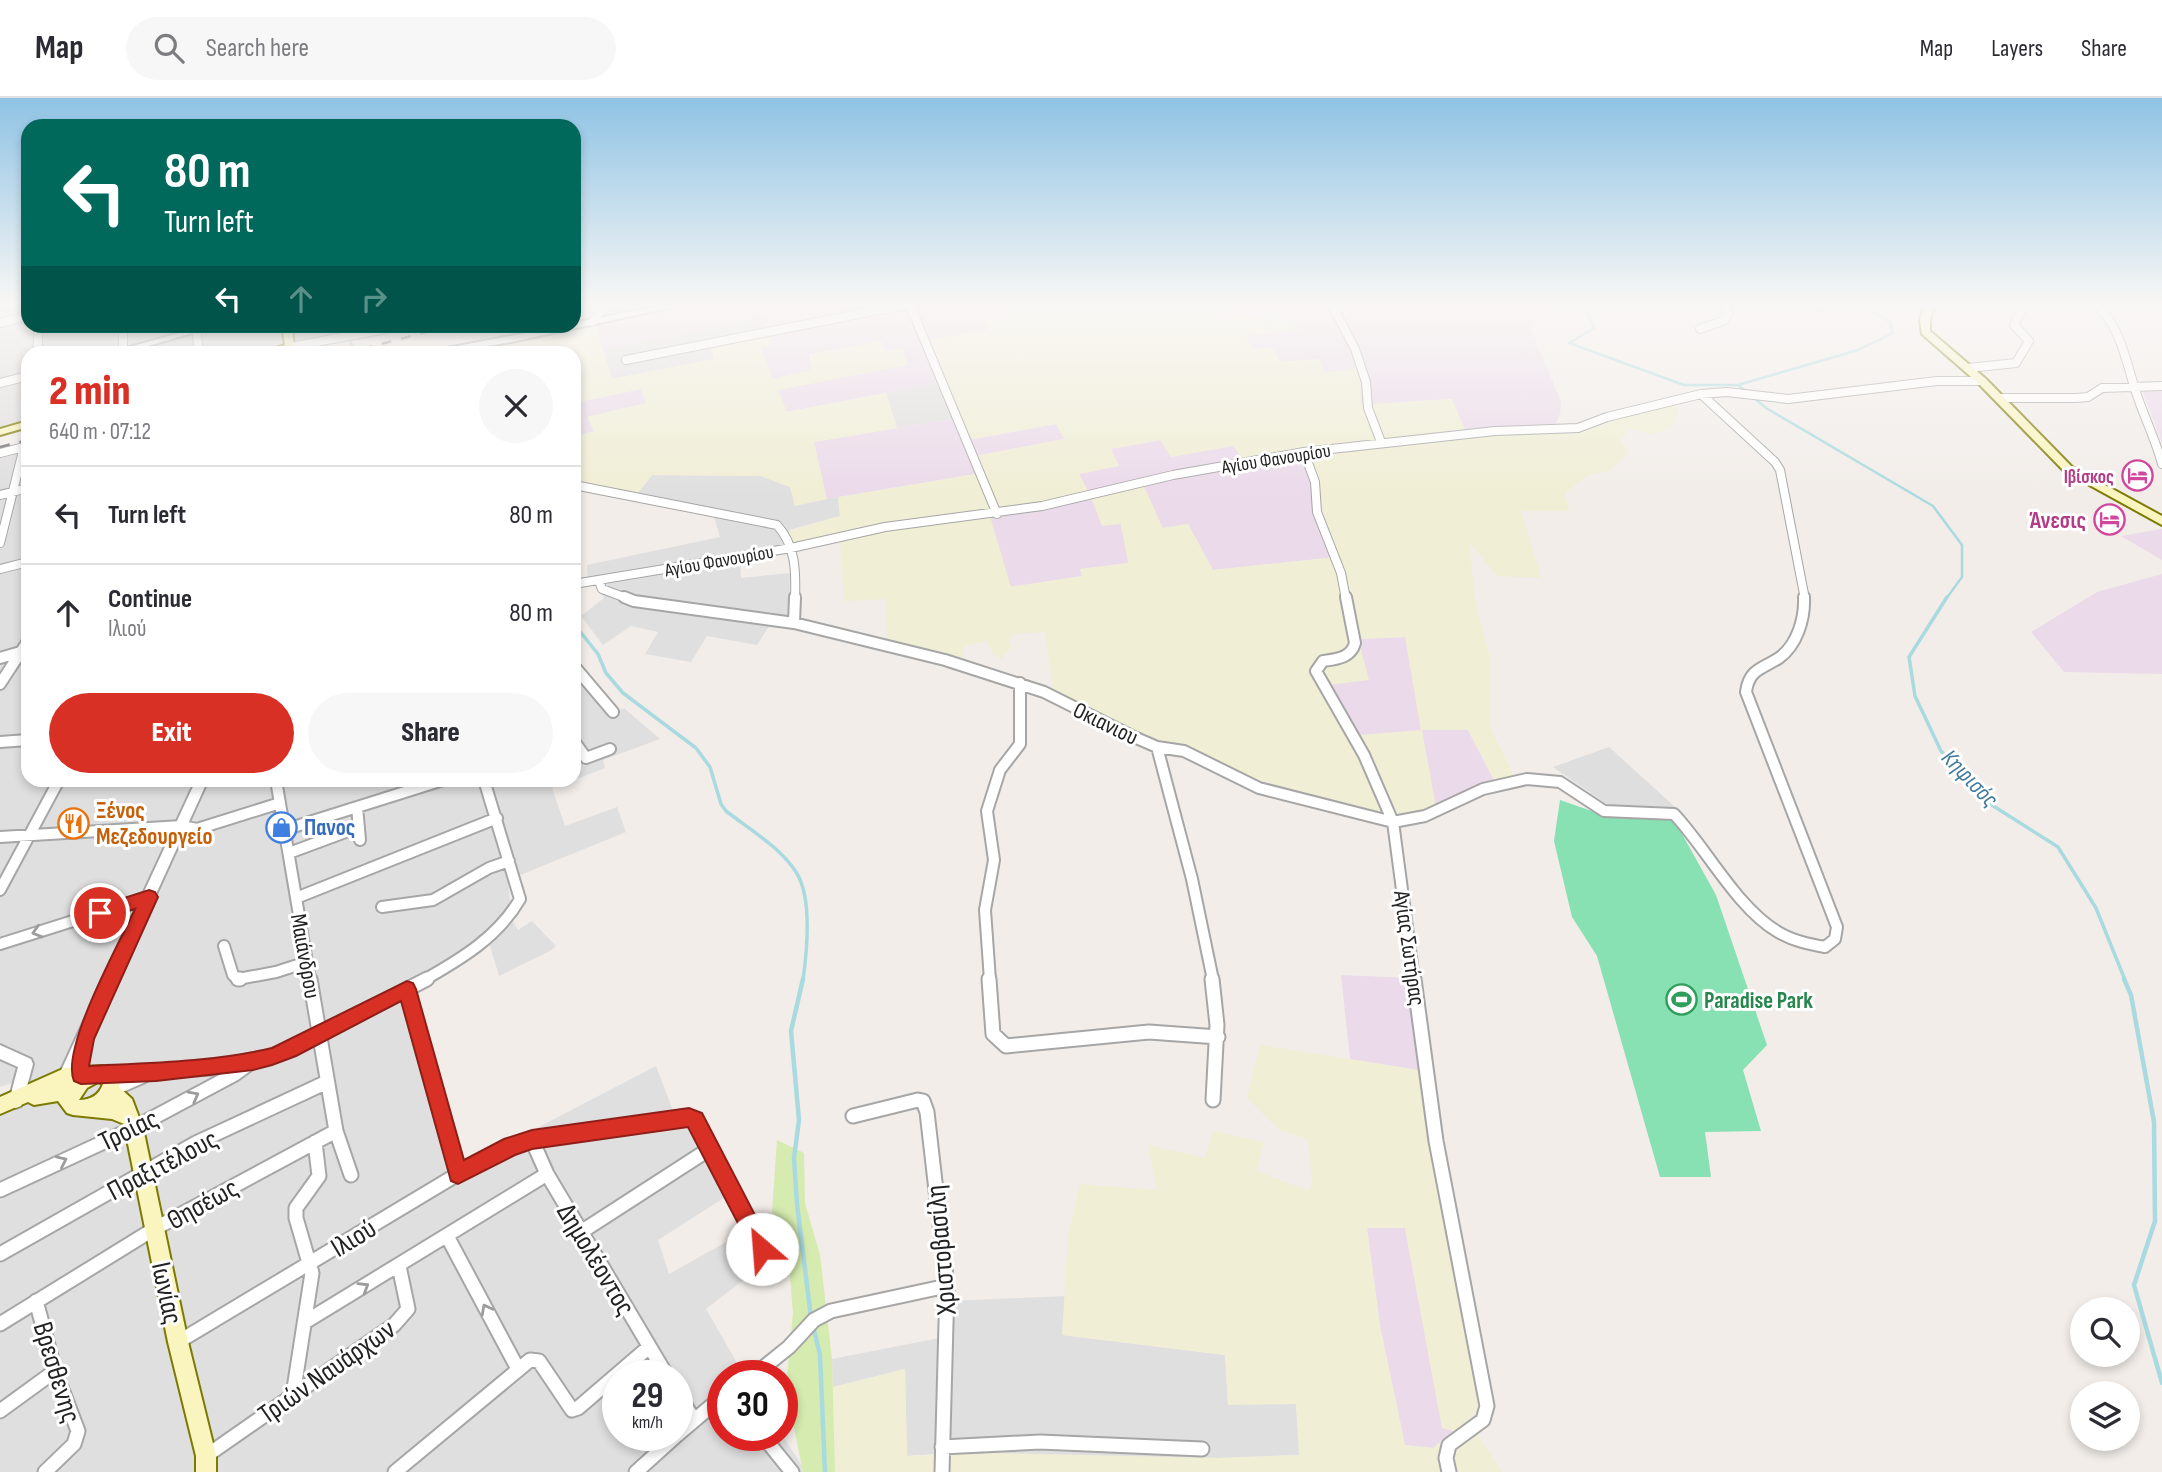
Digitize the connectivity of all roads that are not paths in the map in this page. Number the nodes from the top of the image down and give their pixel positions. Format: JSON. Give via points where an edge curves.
{"nodes":[{"id":1,"x":936,"y":367,"type":"edge"},
{"id":2,"x":1361,"y":367,"type":"edge"},
{"id":3,"x":1976,"y":367,"type":"edge"},
{"id":4,"x":2130,"y":367,"type":"edge"},
{"id":5,"x":1968,"y":368,"type":"joint"},
{"id":6,"x":21,"y":378,"type":"edge"},
{"id":7,"x":1982,"y":381,"type":"junction"},
{"id":8,"x":0,"y":383,"type":"edge"},
{"id":9,"x":2162,"y":386,"type":"edge"},
{"id":10,"x":2134,"y":387,"type":"junction"},
{"id":11,"x":1701,"y":394,"type":"junction"},
{"id":12,"x":1999,"y":398,"type":"junction"},
{"id":13,"x":21,"y":426,"type":"edge"},
{"id":14,"x":0,"y":432,"type":"edge"},
{"id":15,"x":1381,"y":442,"type":"junction"},
{"id":16,"x":21,"y":448,"type":"edge"},
{"id":17,"x":1304,"y":452,"type":"junction"},
{"id":18,"x":0,"y":453,"type":"edge"},
{"id":19,"x":21,"y":462,"type":"edge"},
{"id":20,"x":2162,"y":464,"type":"edge"},
{"id":21,"x":581,"y":486,"type":"edge"},
{"id":22,"x":21,"y":490,"type":"edge"},
{"id":23,"x":11,"y":493,"type":"junction"},
{"id":24,"x":0,"y":495,"type":"edge"},
{"id":25,"x":997,"y":513,"type":"junction"},
{"id":26,"x":2162,"y":522,"type":"edge"},
{"id":27,"x":0,"y":543,"type":"edge"},
{"id":28,"x":791,"y":548,"type":"junction"},
{"id":29,"x":21,"y":564,"type":"edge"},
{"id":30,"x":0,"y":569,"type":"edge"},
{"id":31,"x":598,"y":581,"type":"junction"},
{"id":32,"x":581,"y":583,"type":"edge"},
{"id":33,"x":794,"y":624,"type":"junction"},
{"id":34,"x":21,"y":652,"type":"edge"},
{"id":35,"x":21,"y":656,"type":"edge"},
{"id":36,"x":0,"y":658,"type":"edge"},
{"id":37,"x":581,"y":674,"type":"edge"},
{"id":38,"x":1020,"y":683,"type":"junction"},
{"id":39,"x":0,"y":684,"type":"edge"},
{"id":40,"x":613,"y":712,"type":"dead end"},
{"id":41,"x":21,"y":740,"type":"edge"},
{"id":42,"x":0,"y":742,"type":"edge"},
{"id":43,"x":1157,"y":747,"type":"junction"},
{"id":44,"x":610,"y":749,"type":"dead end"},
{"id":45,"x":581,"y":751,"type":"edge"},
{"id":46,"x":55,"y":787,"type":"edge"},
{"id":47,"x":199,"y":787,"type":"edge"},
{"id":48,"x":277,"y":787,"type":"edge"},
{"id":49,"x":425,"y":787,"type":"edge"},
{"id":50,"x":486,"y":787,"type":"edge"},
{"id":51,"x":280,"y":803,"type":"junction"},
{"id":52,"x":357,"y":807,"type":"junction"},
{"id":53,"x":497,"y":818,"type":"junction"},
{"id":54,"x":1393,"y":822,"type":"junction"},
{"id":55,"x":182,"y":826,"type":"junction"},
{"id":56,"x":359,"y":827,"type":"junction"},
{"id":57,"x":285,"y":830,"type":"junction"},
{"id":58,"x":29,"y":836,"type":"junction"},
{"id":59,"x":0,"y":837,"type":"edge"},
{"id":60,"x":360,"y":840,"type":"dead end"},
{"id":61,"x":289,"y":853,"type":"junction"},
{"id":62,"x":509,"y":861,"type":"junction"},
{"id":63,"x":0,"y":890,"type":"edge"},
{"id":64,"x":149,"y":897,"type":"junction"},
{"id":65,"x":296,"y":898,"type":"junction"},
{"id":66,"x":382,"y":907,"type":"dead end"},
{"id":67,"x":0,"y":944,"type":"edge"},
{"id":68,"x":224,"y":946,"type":"dead end"},
{"id":69,"x":307,"y":962,"type":"junction"},
{"id":70,"x":407,"y":989,"type":"junction"},
{"id":71,"x":319,"y":1034,"type":"junction"},
{"id":72,"x":1218,"y":1037,"type":"junction"},
{"id":73,"x":85,"y":1039,"type":"joint"},
{"id":74,"x":0,"y":1052,"type":"edge"},
{"id":75,"x":253,"y":1061,"type":"junction"},
{"id":76,"x":327,"y":1082,"type":"junction"},
{"id":77,"x":84,"y":1087,"type":"junction"},
{"id":78,"x":1213,"y":1100,"type":"dead end"},
{"id":79,"x":8,"y":1104,"type":"edge"},
{"id":80,"x":853,"y":1116,"type":"dead end"},
{"id":81,"x":132,"y":1123,"type":"junction"},
{"id":82,"x":336,"y":1130,"type":"junction"},
{"id":83,"x":532,"y":1140,"type":"junction"},
{"id":84,"x":315,"y":1142,"type":"junction"},
{"id":85,"x":712,"y":1148,"type":"junction"},
{"id":86,"x":144,"y":1171,"type":"junction"},
{"id":87,"x":458,"y":1174,"type":"junction"},
{"id":88,"x":547,"y":1174,"type":"junction"},
{"id":89,"x":351,"y":1175,"type":"dead end"},
{"id":90,"x":0,"y":1190,"type":"edge"},
{"id":91,"x":154,"y":1229,"type":"junction"},
{"id":92,"x":581,"y":1232,"type":"junction"},
{"id":93,"x":447,"y":1236,"type":"junction"},
{"id":94,"x":762,"y":1249,"type":"dead end"},
{"id":95,"x":0,"y":1254,"type":"edge"},
{"id":96,"x":309,"y":1264,"type":"junction"},
{"id":97,"x":399,"y":1266,"type":"junction"},
{"id":98,"x":947,"y":1286,"type":"junction"},
{"id":99,"x":36,"y":1301,"type":"junction"},
{"id":100,"x":305,"y":1322,"type":"junction"},
{"id":101,"x":0,"y":1324,"type":"edge"},
{"id":102,"x":178,"y":1342,"type":"junction"},
{"id":103,"x":649,"y":1347,"type":"junction"},
{"id":104,"x":657,"y":1360,"type":"edge"},
{"id":105,"x":773,"y":1360,"type":"edge"},
{"id":106,"x":518,"y":1369,"type":"junction"},
{"id":107,"x":55,"y":1371,"type":"junction"},
{"id":108,"x":293,"y":1395,"type":"junction"},
{"id":109,"x":707,"y":1409,"type":"edge"},
{"id":110,"x":0,"y":1411,"type":"edge"},
{"id":111,"x":694,"y":1420,"type":"edge"},
{"id":112,"x":942,"y":1447,"type":"junction"},
{"id":113,"x":1202,"y":1449,"type":"dead end"},
{"id":114,"x":659,"y":1451,"type":"edge"},
{"id":115,"x":774,"y":1451,"type":"edge"},
{"id":116,"x":207,"y":1468,"type":"edge"},
{"id":117,"x":789,"y":1470,"type":"edge"},
{"id":118,"x":45,"y":1472,"type":"edge"},
{"id":119,"x":395,"y":1472,"type":"edge"},
{"id":120,"x":636,"y":1472,"type":"edge"},
{"id":121,"x":942,"y":1472,"type":"edge"},
{"id":122,"x":1449,"y":1472,"type":"edge"}],
"edges":[{"from":1,"to":25,"type":"street"},
{"from":2,"to":15,"type":"street","via":[[1368,408]]},
{"from":3,"to":5,"type":"street"},
{"from":4,"to":10,"type":"street"},
{"from":5,"to":7,"type":"main road"},
{"from":6,"to":8,"type":"street"},
{"from":7,"to":11,"type":"street","name":"Αγίου Φανουρίου","via":[[1958,379],[1805,398]]},
{"from":7,"to":12,"type":"main road"},
{"from":9,"to":10,"type":"street"},
{"from":10,"to":12,"type":"street","via":[[2102,388],[2076,398]]},
{"from":10,"to":20,"type":"street"},
{"from":11,"to":15,"type":"street","name":"Αγίου Φανουρίου","via":[[1578,428]]},
{"from":11,"to":54,"type":"street","name":"Οκιανιου","via":[[1780,470],[1805,600],[1793,644],[1754,670],[1746,679],[1746,692],[1837,926],[1835,939],[1825,947],[1771,928],[1674,814],[1604,811],[1560,782],[1527,779],[1483,789],[1425,816]]},
{"from":12,"to":26,"type":"main road","via":[[2068,469]]},
{"from":13,"to":14,"type":"main road"},
{"from":15,"to":17,"type":"street","name":"Αγίου Φανουρίου"},
{"from":16,"to":18,"type":"street"},
{"from":17,"to":25,"type":"street","name":"Αγίου Φανουρίου"},
{"from":17,"to":54,"type":"street","name":"Αγίας Σωτήρας","via":[[1315,482],[1317,512],[1341,573],[1355,643],[1349,655],[1323,661],[1316,671],[1364,755]]},
{"from":19,"to":23,"type":"street"},
{"from":21,"to":28,"type":"street","via":[[777,525]]},
{"from":22,"to":23,"type":"street"},
{"from":23,"to":24,"type":"street"},
{"from":23,"to":27,"type":"street"},
{"from":25,"to":28,"type":"street","name":"Αγίου Φανουρίου","via":[[885,527]]},
{"from":28,"to":31,"type":"street","name":"Αγίου Φανουρίου"},
{"from":28,"to":33,"type":"street"},
{"from":29,"to":30,"type":"street"},
{"from":31,"to":32,"type":"street","name":"Αγίου Φανουρίου"},
{"from":31,"to":33,"type":"street","name":"Οκιανιου","via":[[602,589],[634,601]]},
{"from":33,"to":38,"type":"street","name":"Οκιανιου"},
{"from":34,"to":36,"type":"street"},
{"from":35,"to":39,"type":"street"},
{"from":37,"to":40,"type":"street"},
{"from":38,"to":43,"type":"street","name":"Οκιανιου"},
{"from":38,"to":72,"type":"street","via":[[1020,744],[1000,770],[986,811],[994,860],[985,910],[993,1034],[1006,1046],[1149,1032]]},
{"from":41,"to":42,"type":"street"},
{"from":43,"to":54,"type":"street","name":"Οκιανιου","via":[[1184,751],[1259,788]]},
{"from":43,"to":72,"type":"street","via":[[1195,889]]},
{"from":44,"to":45,"type":"street","via":[[586,758]]},
{"from":46,"to":58,"type":"street"},
{"from":47,"to":55,"type":"street"},
{"from":48,"to":51,"type":"street","name":"Μαιάνδρου"},
{"from":49,"to":52,"type":"street"},
{"from":50,"to":53,"type":"street"},
{"from":51,"to":55,"type":"street","via":[[197,829]]},
{"from":51,"to":57,"type":"street","name":"Μαιάνδρου"},
{"from":52,"to":56,"type":"street"},
{"from":52,"to":57,"type":"street"},
{"from":53,"to":62,"type":"street"},
{"from":53,"to":65,"type":"street"},
{"from":54,"to":122,"type":"street","name":"Αγίας Σωτήρας","via":[[1436,1140],[1487,1406],[1483,1420],[1449,1445]]},
{"from":55,"to":58,"type":"street"},
{"from":55,"to":64,"type":"street"},
{"from":56,"to":60,"type":"street"},
{"from":56,"to":61,"type":"street"},
{"from":57,"to":61,"type":"street","name":"Μαιάνδρου"},
{"from":58,"to":59,"type":"street"},
{"from":58,"to":63,"type":"street"},
{"from":61,"to":65,"type":"street","name":"Μαιάνδρου"},
{"from":62,"to":66,"type":"street","via":[[433,900]]},
{"from":62,"to":70,"type":"street","via":[[520,899],[513,914],[463,957]]},
{"from":64,"to":67,"type":"street","one_way":true},
{"from":64,"to":73,"type":"street"},
{"from":65,"to":69,"type":"street","name":"Μαιάνδρου"},
{"from":68,"to":69,"type":"street","via":[[238,979]]},
{"from":69,"to":71,"type":"street","name":"Μαιάνδρου"},
{"from":70,"to":71,"type":"street"},
{"from":70,"to":87,"type":"street"},
{"from":71,"to":75,"type":"street","via":[[290,1050]]},
{"from":71,"to":76,"type":"street","name":"Μαιάνδρου"},
{"from":72,"to":78,"type":"street"},
{"from":73,"to":77,"type":"street","via":[[79,1068]]},
{"from":74,"to":79,"type":"street","via":[[26,1064]]},
{"from":75,"to":77,"type":"street","via":[[156,1072]]},
{"from":81,"to":75,"type":"street","name":"Τροίας","one_way":true},
{"from":76,"to":82,"type":"street","name":"Μαιάνδρου"},
{"from":76,"to":86,"type":"street","name":"Πραξιτέλους"},
{"from":77,"to":79,"type":"main road"},
{"from":77,"to":81,"type":"main road","via":[[106,1110]]},
{"from":77,"to":81,"type":"main road","name":"Ιωνίας","via":[[126,1105]]},
{"from":80,"to":98,"type":"street","name":"Χριστοβασίλη","via":[[923,1101]]},
{"from":81,"to":86,"type":"main road","name":"Ιωνίας"},
{"from":90,"to":81,"type":"street","name":"Τροίας","one_way":true},
{"from":82,"to":84,"type":"street","name":"Θησέως"},
{"from":82,"to":89,"type":"street","name":"Μαιάνδρου"},
{"from":83,"to":85,"type":"street","name":"Ιλιού","via":[[689,1117]]},
{"from":83,"to":87,"type":"street","name":"Ιλιού"},
{"from":83,"to":88,"type":"street","name":"Δημολέοντος"},
{"from":84,"to":91,"type":"street","name":"Θησέως"},
{"from":84,"to":96,"type":"street","via":[[319,1177],[296,1208]]},
{"from":85,"to":92,"type":"street"},
{"from":85,"to":94,"type":"street"},
{"from":86,"to":91,"type":"main road","name":"Ιωνίας"},
{"from":86,"to":95,"type":"street","name":"Πραξιτέλους"},
{"from":87,"to":96,"type":"street","name":"Ιλιού"},
{"from":88,"to":92,"type":"street","name":"Δημολέοντος"},
{"from":88,"to":93,"type":"street"},
{"from":91,"to":99,"type":"street","name":"Θησέως"},
{"from":91,"to":102,"type":"main road","name":"Ιωνίας"},
{"from":92,"to":103,"type":"street","name":"Δημολέοντος"},
{"from":93,"to":97,"type":"street"},
{"from":106,"to":93,"type":"street","one_way":true},
{"from":96,"to":100,"type":"street","via":[[312,1273]]},
{"from":96,"to":102,"type":"street","name":"Ιλιού"},
{"from":100,"to":97,"type":"street","one_way":true},
{"from":97,"to":108,"type":"street","name":"Τριών Ναυάρχων","via":[[408,1309],[394,1325]]},
{"from":98,"to":105,"type":"street","via":[[819,1317]]},
{"from":98,"to":112,"type":"street","name":"Χριστοβασίλη"},
{"from":99,"to":101,"type":"street","name":"Θησέως"},
{"from":99,"to":107,"type":"street","name":"Βρεσθενης"},
{"from":100,"to":108,"type":"street"},
{"from":102,"to":116,"type":"main road","name":"Ιωνίας"},
{"from":103,"to":104,"type":"street","name":"Δημολέοντος"},
{"from":103,"to":106,"type":"street","via":[[572,1410],[539,1361],[530,1360]]},
{"from":106,"to":119,"type":"street"},
{"from":107,"to":110,"type":"street"},
{"from":107,"to":118,"type":"street","name":"Βρεσθενης","via":[[78,1430],[74,1444]]},
{"from":108,"to":116,"type":"street","name":"Τριών Ναυάρχων"},
{"from":109,"to":111,"type":"street"},
{"from":112,"to":113,"type":"street","via":[[995,1441]]},
{"from":112,"to":121,"type":"street","name":"Χριστοβασίλη"},
{"from":114,"to":120,"type":"street"},
{"from":115,"to":117,"type":"street"}]}
